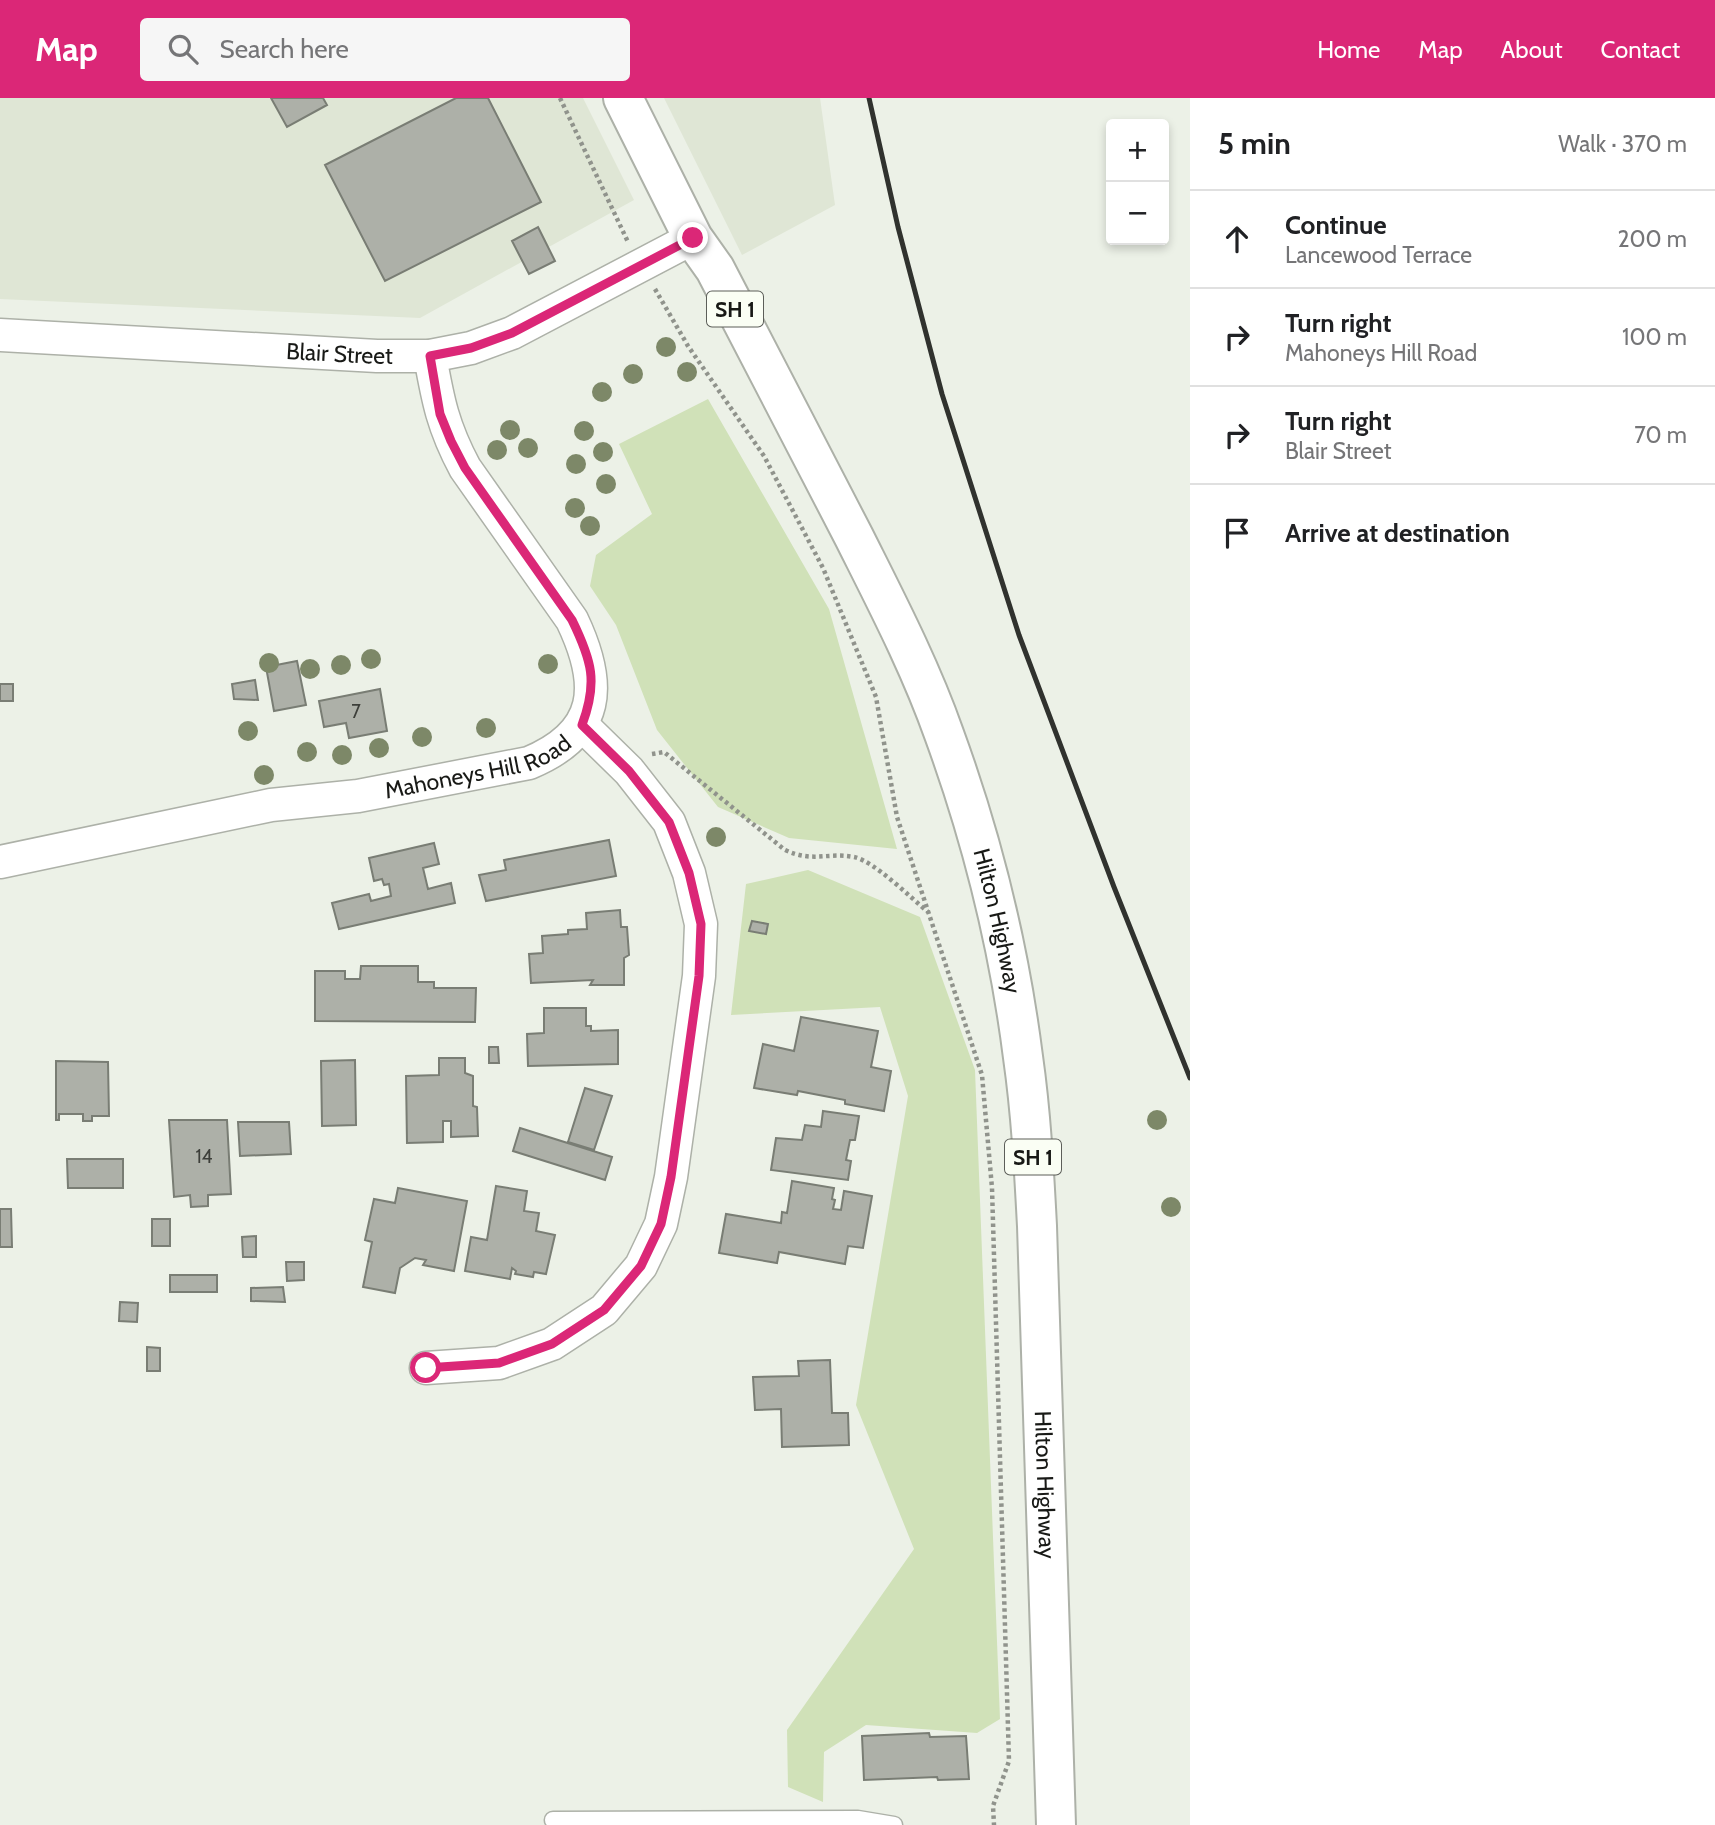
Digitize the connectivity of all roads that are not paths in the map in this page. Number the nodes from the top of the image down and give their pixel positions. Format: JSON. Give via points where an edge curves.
{"nodes":[{"id":1,"x":623,"y":98,"type":"edge"},
{"id":2,"x":693,"y":238,"type":"junction"},
{"id":3,"x":0,"y":335,"type":"edge"},
{"id":4,"x":430,"y":356,"type":"junction"},
{"id":5,"x":582,"y":725,"type":"junction"},
{"id":6,"x":0,"y":862,"type":"edge"},
{"id":7,"x":426,"y":1368,"type":"dead end"},
{"id":8,"x":553,"y":1820,"type":"dead end"},
{"id":9,"x":709,"y":1822,"type":"edge"},
{"id":10,"x":858,"y":1822,"type":"edge"},
{"id":11,"x":894,"y":1825,"type":"edge"},
{"id":12,"x":1056,"y":1825,"type":"edge"}],
"edges":[{"from":1,"to":2,"type":"highway","name":"Hilton Highway","number":"SH 1"},
{"from":2,"to":4,"type":"street","name":"Blair Street","via":[[512,333]]},
{"from":2,"to":12,"type":"highway","name":"Hilton Highway","number":"SH 1","via":[[715,269],[911,653],[944,732],[992,892],[1021,1044],[1032,1143]]},
{"from":3,"to":4,"type":"street","name":"Blair Street"},
{"from":4,"to":5,"type":"street","name":"Mahoneys Hill Road","via":[[440,414],[465,468],[572,620],[585,647],[591,700]]},
{"from":5,"to":6,"type":"street","name":"Mahoneys Hill Road","via":[[552,753],[529,763],[358,796],[271,805]]},
{"from":5,"to":7,"type":"street","via":[[629,771],[669,822],[689,873],[701,924],[699,976],[661,1224],[641,1266],[604,1310],[552,1344],[499,1363]]},
{"from":8,"to":9,"type":"lane"},
{"from":9,"to":10,"type":"lane"},
{"from":10,"to":11,"type":"lane"}]}
